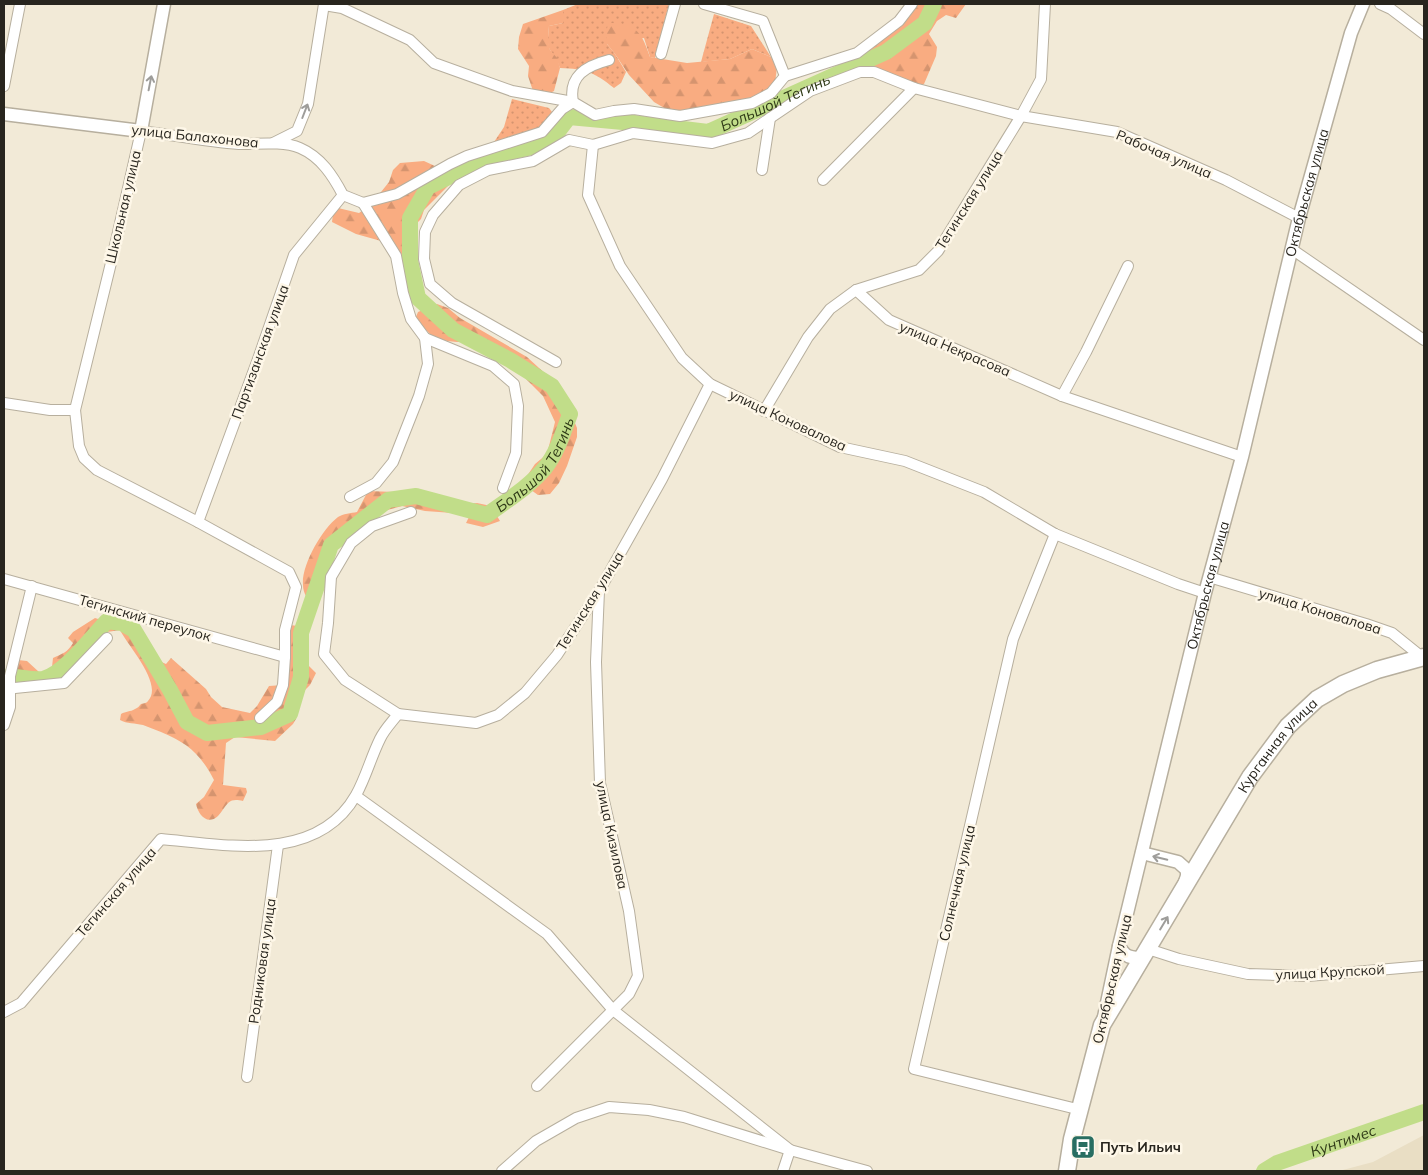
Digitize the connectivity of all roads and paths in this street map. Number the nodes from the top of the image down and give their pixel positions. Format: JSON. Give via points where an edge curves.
{"nodes":[{"id":1,"x":20,"y":4,"type":"edge"},
{"id":2,"x":164,"y":4,"type":"edge"},
{"id":3,"x":324,"y":4,"type":"edge"},
{"id":4,"x":676,"y":4,"type":"edge"},
{"id":5,"x":704,"y":4,"type":"edge"},
{"id":6,"x":912,"y":4,"type":"edge"},
{"id":7,"x":1045,"y":4,"type":"edge"},
{"id":8,"x":1357,"y":4,"type":"edge"},
{"id":9,"x":1363,"y":4,"type":"edge"},
{"id":10,"x":1371,"y":4,"type":"edge"},
{"id":11,"x":1380,"y":4,"type":"edge"},
{"id":12,"x":1391,"y":4,"type":"edge"},
{"id":13,"x":1399,"y":15,"type":"junction"},
{"id":14,"x":1356,"y":20,"type":"junction"},
{"id":15,"x":1351,"y":33,"type":"junction"},
{"id":16,"x":1424,"y":34,"type":"edge"},
{"id":17,"x":661,"y":54,"type":"dead end"},
{"id":18,"x":609,"y":60,"type":"dead end"},
{"id":19,"x":785,"y":76,"type":"junction"},
{"id":20,"x":4,"y":86,"type":"edge"},
{"id":21,"x":914,"y":88,"type":"junction"},
{"id":22,"x":573,"y":102,"type":"junction"},
{"id":23,"x":4,"y":114,"type":"edge"},
{"id":24,"x":1021,"y":116,"type":"junction"},
{"id":25,"x":770,"y":118,"type":"junction"},
{"id":26,"x":141,"y":131,"type":"junction"},
{"id":27,"x":273,"y":143,"type":"junction"},
{"id":28,"x":593,"y":145,"type":"junction"},
{"id":29,"x":762,"y":170,"type":"dead end"},
{"id":30,"x":823,"y":180,"type":"dead end"},
{"id":31,"x":343,"y":195,"type":"junction"},
{"id":32,"x":363,"y":203,"type":"junction"},
{"id":33,"x":1299,"y":218,"type":"junction"},
{"id":34,"x":1292,"y":250,"type":"junction"},
{"id":35,"x":1128,"y":266,"type":"dead end"},
{"id":36,"x":856,"y":290,"type":"junction"},
{"id":37,"x":425,"y":338,"type":"junction"},
{"id":38,"x":1424,"y":340,"type":"edge"},
{"id":39,"x":556,"y":362,"type":"dead end"},
{"id":40,"x":710,"y":384,"type":"junction"},
{"id":41,"x":1062,"y":396,"type":"junction"},
{"id":42,"x":4,"y":403,"type":"edge"},
{"id":43,"x":75,"y":410,"type":"junction"},
{"id":44,"x":764,"y":411,"type":"junction"},
{"id":45,"x":1242,"y":457,"type":"junction"},
{"id":46,"x":502,"y":488,"type":"dead end"},
{"id":47,"x":350,"y":497,"type":"dead end"},
{"id":48,"x":411,"y":512,"type":"dead end"},
{"id":49,"x":198,"y":522,"type":"junction"},
{"id":50,"x":1054,"y":534,"type":"junction"},
{"id":51,"x":1209,"y":577,"type":"junction"},
{"id":52,"x":4,"y":579,"type":"edge"},
{"id":53,"x":32,"y":586,"type":"junction"},
{"id":54,"x":599,"y":591,"type":"junction"},
{"id":55,"x":1205,"y":593,"type":"junction"},
{"id":56,"x":107,"y":638,"type":"dead end"},
{"id":57,"x":285,"y":657,"type":"junction"},
{"id":58,"x":1424,"y":657,"type":"edge"},
{"id":59,"x":7,"y":689,"type":"edge"},
{"id":60,"x":398,"y":714,"type":"junction"},
{"id":61,"x":260,"y":718,"type":"dead end"},
{"id":62,"x":4,"y":725,"type":"edge"},
{"id":63,"x":356,"y":796,"type":"junction"},
{"id":64,"x":1211,"y":840,"type":"junction"},
{"id":65,"x":278,"y":846,"type":"junction"},
{"id":66,"x":1142,"y":853,"type":"junction"},
{"id":67,"x":1178,"y":862,"type":"junction"},
{"id":68,"x":1182,"y":892,"type":"junction"},
{"id":69,"x":1119,"y":946,"type":"junction"},
{"id":70,"x":1145,"y":953,"type":"junction"},
{"id":71,"x":1424,"y":966,"type":"edge"},
{"id":72,"x":613,"y":1010,"type":"junction"},
{"id":73,"x":4,"y":1012,"type":"edge"},
{"id":74,"x":1102,"y":1025,"type":"junction"},
{"id":75,"x":247,"y":1077,"type":"dead end"},
{"id":76,"x":537,"y":1086,"type":"dead end"},
{"id":77,"x":1081,"y":1110,"type":"junction"},
{"id":78,"x":790,"y":1150,"type":"junction"},
{"id":79,"x":502,"y":1171,"type":"edge"},
{"id":80,"x":783,"y":1171,"type":"edge"},
{"id":81,"x":866,"y":1171,"type":"edge"},
{"id":82,"x":1067,"y":1171,"type":"edge"}],
"edges":[{"from":1,"to":20,"type":"street"},
{"from":26,"to":2,"type":"street","name":"Школьная улица","one_way":true},
{"from":3,"to":22,"type":"street","via":[[342,8],[410,40],[434,63],[512,91]]},
{"from":27,"to":3,"type":"street","one_way":true,"via":[[297,131],[308,104]]},
{"from":4,"to":17,"type":"street"},
{"from":5,"to":19,"type":"street","via":[[763,22]]},
{"from":6,"to":19,"type":"street","via":[[899,21],[857,52]]},
{"from":7,"to":24,"type":"street","name":"Тегинская улица","via":[[1041,78]]},
{"from":8,"to":15,"type":"street"},
{"from":9,"to":14,"type":"street","name":"Октябрьская улица"},
{"from":10,"to":14,"type":"street"},
{"from":11,"to":13,"type":"street"},
{"from":12,"to":13,"type":"street"},
{"from":13,"to":16,"type":"street"},
{"from":14,"to":15,"type":"street","name":"Октябрьская улица"},
{"from":15,"to":33,"type":"street","name":"Октябрьская улица"},
{"from":18,"to":22,"type":"street","via":[[579,74],[574,81]]},
{"from":19,"to":22,"type":"street","via":[[771,93],[752,103],[680,116],[634,109],[595,115]]},
{"from":21,"to":24,"type":"street"},
{"from":21,"to":25,"type":"street","via":[[874,72],[860,72],[810,91]]},
{"from":21,"to":30,"type":"street"},
{"from":22,"to":32,"type":"street","via":[[562,109],[542,132],[467,156],[397,194]]},
{"from":23,"to":26,"type":"street","name":"улица Балахонова"},
{"from":24,"to":33,"type":"street","name":"Рабочая улица","via":[[1117,132],[1226,180]]},
{"from":24,"to":36,"type":"street","name":"Тегинская улица","via":[[938,251],[918,270]]},
{"from":25,"to":28,"type":"street","via":[[748,134],[712,143],[633,133]]},
{"from":25,"to":29,"type":"street"},
{"from":26,"to":27,"type":"street","name":"улица Балахонова","via":[[238,144]]},
{"from":26,"to":43,"type":"street","name":"Школьная улица"},
{"from":27,"to":31,"type":"street","name":"улица Балахонова","via":[[299,148],[317,159],[334,177]]},
{"from":28,"to":39,"type":"street","via":[[569,140],[533,161],[488,170],[459,185],[433,215],[425,232],[424,259],[430,284],[452,303]]},
{"from":28,"to":40,"type":"street","name":"улица Коновалова","via":[[588,195],[620,266],[682,358]]},
{"from":31,"to":32,"type":"street"},
{"from":31,"to":49,"type":"street","name":"Партизанская улица","via":[[294,255]]},
{"from":32,"to":37,"type":"street","via":[[396,256],[402,293],[411,320]]},
{"from":33,"to":34,"type":"street","name":"Октябрьская улица"},
{"from":34,"to":38,"type":"street"},
{"from":34,"to":45,"type":"street","name":"Октябрьская улица"},
{"from":35,"to":41,"type":"street"},
{"from":36,"to":41,"type":"street","name":"улица Некрасова","via":[[889,320]]},
{"from":36,"to":44,"type":"street","name":"Тегинская улица","via":[[830,310],[808,337]]},
{"from":37,"to":46,"type":"street","via":[[493,366],[514,384],[518,406],[516,453]]},
{"from":37,"to":47,"type":"street","via":[[428,364],[393,462],[376,483]]},
{"from":40,"to":44,"type":"street","name":"улица Коновалова"},
{"from":40,"to":54,"type":"street","name":"Тегинская улица","via":[[662,479]]},
{"from":41,"to":45,"type":"street","name":"улица Некрасова"},
{"from":42,"to":43,"type":"street"},
{"from":43,"to":49,"type":"street","name":"Школьная улица","via":[[84,458],[97,470]]},
{"from":44,"to":50,"type":"street","name":"улица Коновалова","via":[[840,447],[905,461],[984,492]]},
{"from":45,"to":51,"type":"street","name":"Октябрьская улица"},
{"from":48,"to":60,"type":"street","name":"Тегинская улица","via":[[372,526],[351,543],[331,577],[324,654],[345,680]]},
{"from":49,"to":57,"type":"street","name":"Школьная улица","via":[[289,572],[296,586],[285,630]]},
{"from":50,"to":55,"type":"street","name":"улица Коновалова"},
{"from":50,"to":77,"type":"street","name":"Солнечная улица","via":[[1013,639],[914,1069]]},
{"from":51,"to":55,"type":"street","name":"Октябрьская улица"},
{"from":51,"to":58,"type":"street","name":"улица Коновалова","via":[[1392,633]]},
{"from":52,"to":53,"type":"street","name":"Тегинский переулок"},
{"from":53,"to":57,"type":"street","name":"Тегинский переулок"},
{"from":53,"to":59,"type":"street"},
{"from":54,"to":60,"type":"street","name":"Тегинская улица","via":[[557,655],[525,693],[498,715],[476,723]]},
{"from":54,"to":72,"type":"street","name":"улица Кизилова","via":[[596,662],[600,783],[629,911],[638,976],[629,994]]},
{"from":55,"to":66,"type":"street","name":"Октябрьская улица"},
{"from":56,"to":59,"type":"street","via":[[64,683]]},
{"from":57,"to":61,"type":"street","via":[[283,685],[277,702]]},
{"from":58,"to":64,"type":"main road","name":"Курганная улица","via":[[1377,670],[1317,699],[1288,726],[1267,752]]},
{"from":59,"to":62,"type":"street","via":[[10,707]]},
{"from":60,"to":63,"type":"street","name":"Тегинская улица","via":[[381,737]]},
{"from":63,"to":65,"type":"street","name":"Тегинская улица","via":[[335,822],[312,837]]},
{"from":63,"to":72,"type":"street","via":[[547,934]]},
{"from":64,"to":67,"type":"street","via":[[1199,854]]},
{"from":64,"to":68,"type":"main road","name":"Курганная улица"},
{"from":65,"to":73,"type":"street","name":"Тегинская улица","via":[[161,839],[21,1003]]},
{"from":65,"to":75,"type":"street","name":"Родниковая улица"},
{"from":67,"to":66,"type":"street","one_way":true},
{"from":66,"to":69,"type":"street","name":"Октябрьская улица"},
{"from":67,"to":68,"type":"street","name":"Курганная улица","via":[[1187,870]]},
{"from":70,"to":68,"type":"main road","name":"Курганная улица","one_way":true},
{"from":69,"to":70,"type":"street","via":[[1128,957]]},
{"from":69,"to":74,"type":"street","name":"Октябрьская улица"},
{"from":70,"to":71,"type":"street","name":"улица Крупской","via":[[1248,974],[1308,976]]},
{"from":70,"to":74,"type":"main road","name":"Курганная улица"},
{"from":72,"to":76,"type":"street","name":"улица Кизилова"},
{"from":72,"to":78,"type":"street"},
{"from":74,"to":77,"type":"main road","name":"Октябрьская улица"},
{"from":77,"to":82,"type":"main road","name":"Октябрьская улица"},
{"from":78,"to":79,"type":"street","via":[[684,1117],[609,1107],[576,1118],[536,1141]]},
{"from":78,"to":80,"type":"street"},
{"from":78,"to":81,"type":"street"}]}
